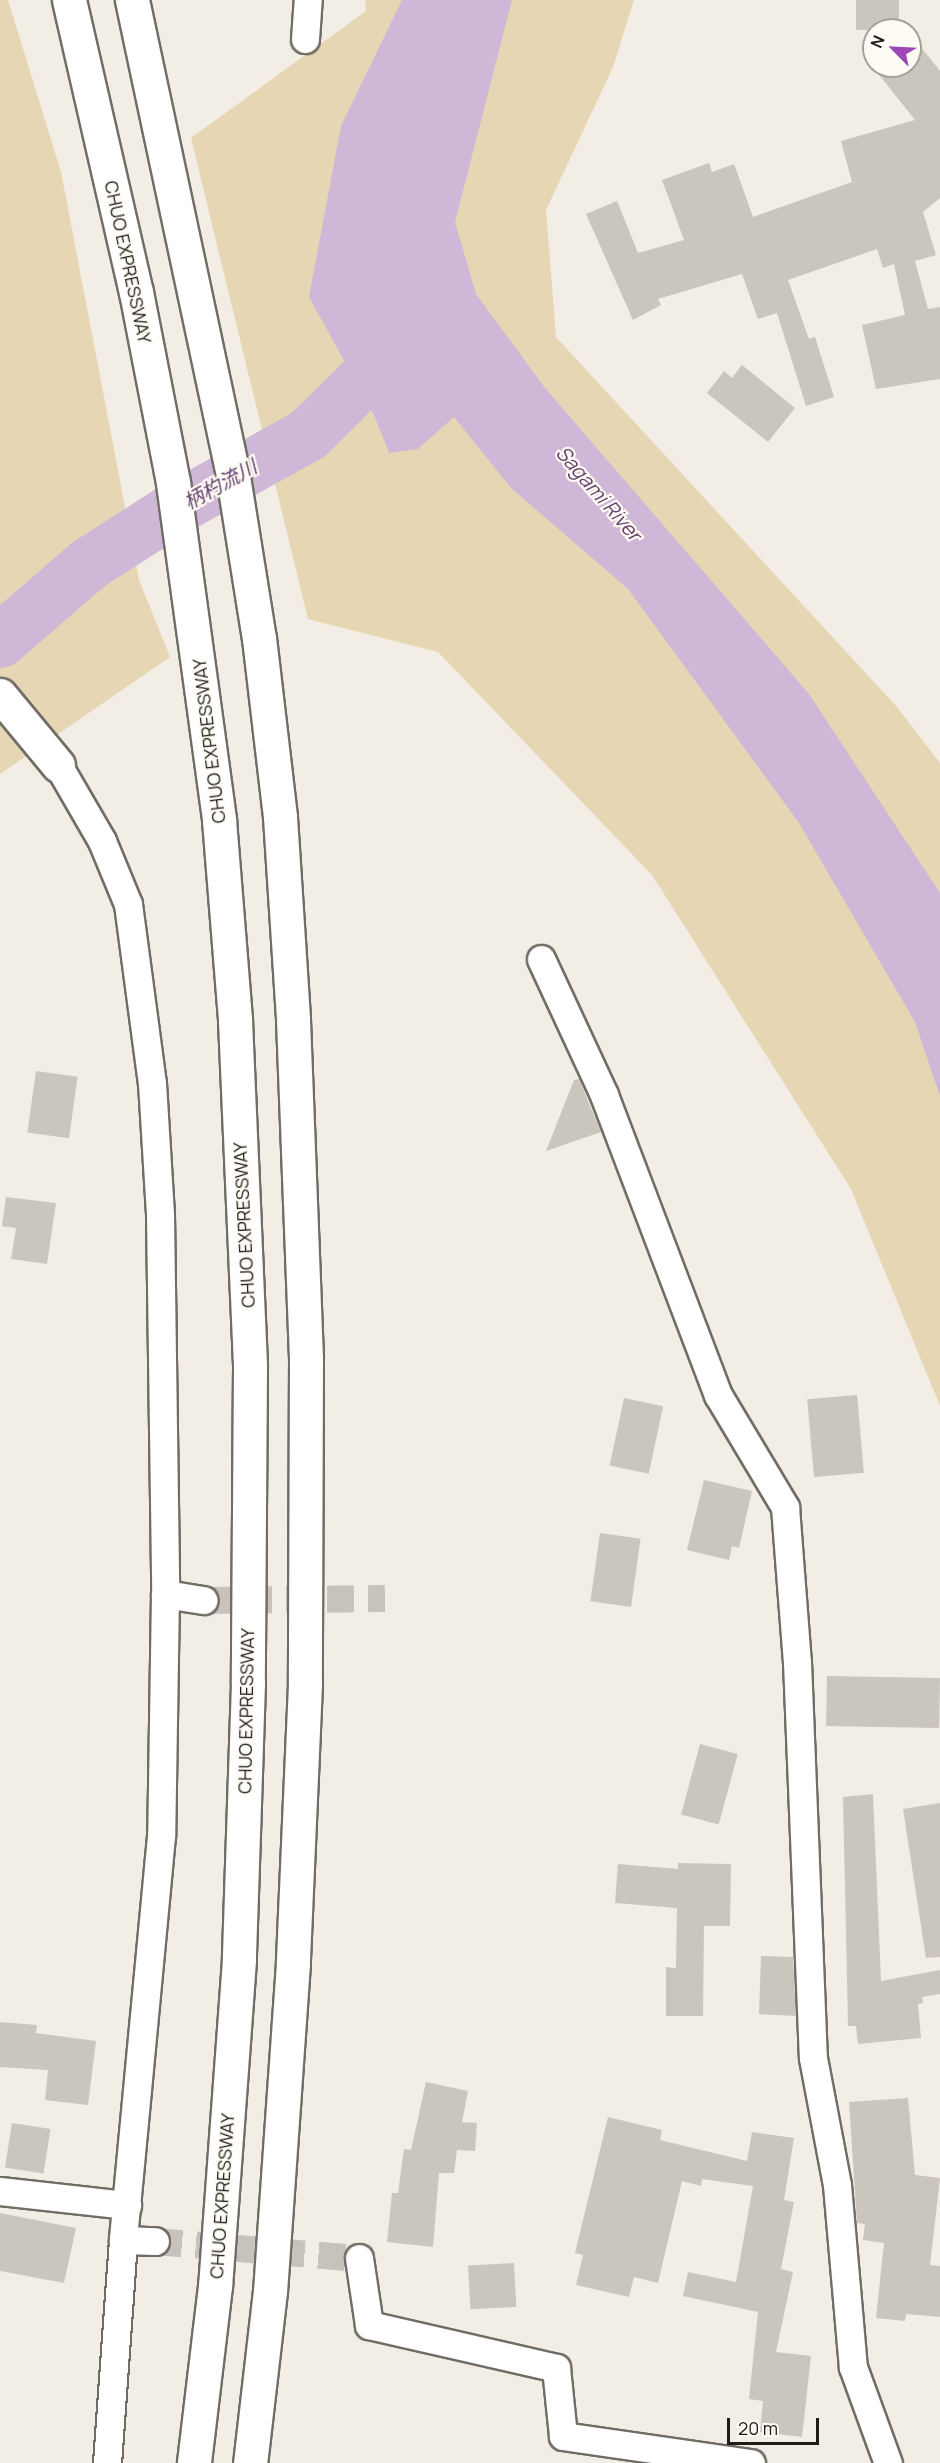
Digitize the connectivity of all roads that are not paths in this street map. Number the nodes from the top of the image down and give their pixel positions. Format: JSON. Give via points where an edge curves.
{"nodes":[{"id":1,"x":69,"y":0,"type":"edge"},
{"id":2,"x":132,"y":0,"type":"edge"},
{"id":3,"x":308,"y":0,"type":"edge"},
{"id":4,"x":305,"y":39,"type":"dead end"},
{"id":5,"x":0,"y":695,"type":"edge"},
{"id":6,"x":58,"y":765,"type":"joint"},
{"id":7,"x":541,"y":959,"type":"dead end"},
{"id":8,"x":165,"y":1594,"type":"junction"},
{"id":9,"x":204,"y":1600,"type":"tunnel mouth"},
{"id":10,"x":0,"y":2191,"type":"edge"},
{"id":11,"x":127,"y":2205,"type":"junction"},
{"id":12,"x":123,"y":2240,"type":"junction"},
{"id":13,"x":155,"y":2241,"type":"tunnel mouth"},
{"id":14,"x":359,"y":2258,"type":"dead end"},
{"id":15,"x":107,"y":2463,"type":"edge"},
{"id":16,"x":194,"y":2463,"type":"edge"},
{"id":17,"x":250,"y":2463,"type":"edge"},
{"id":18,"x":751,"y":2463,"type":"edge"},
{"id":19,"x":888,"y":2463,"type":"edge"}],
"edges":[{"from":1,"to":16,"type":"main road","name":"CHUO EXPRESSWAY","via":[[173,483],[200,660],[235,1021],[250,1367],[248,1683],[239,1960],[215,2286]]},
{"from":2,"to":17,"type":"main road","via":[[229,453],[259,638],[280,817],[293,1020],[306,1359],[305,1684],[293,1963],[273,2256]]},
{"from":3,"to":4,"type":"street"},
{"from":5,"to":6,"type":"main road"},
{"from":6,"to":8,"type":"street","via":[[102,842],[128,904],[152,1083],[160,1214]]},
{"from":7,"to":19,"type":"street","via":[[604,1095],[718,1395],[785,1507],[797,1662],[813,2058],[837,2185],[853,2367]]},
{"from":8,"to":9,"type":"street"},
{"from":8,"to":11,"type":"street","via":[[161,1836]]},
{"from":10,"to":11,"type":"street"},
{"from":11,"to":12,"type":"street"},
{"from":12,"to":13,"type":"street"},
{"from":12,"to":15,"type":"street"},
{"from":14,"to":18,"type":"street","via":[[369,2325],[556,2368],[563,2436]]}]}
